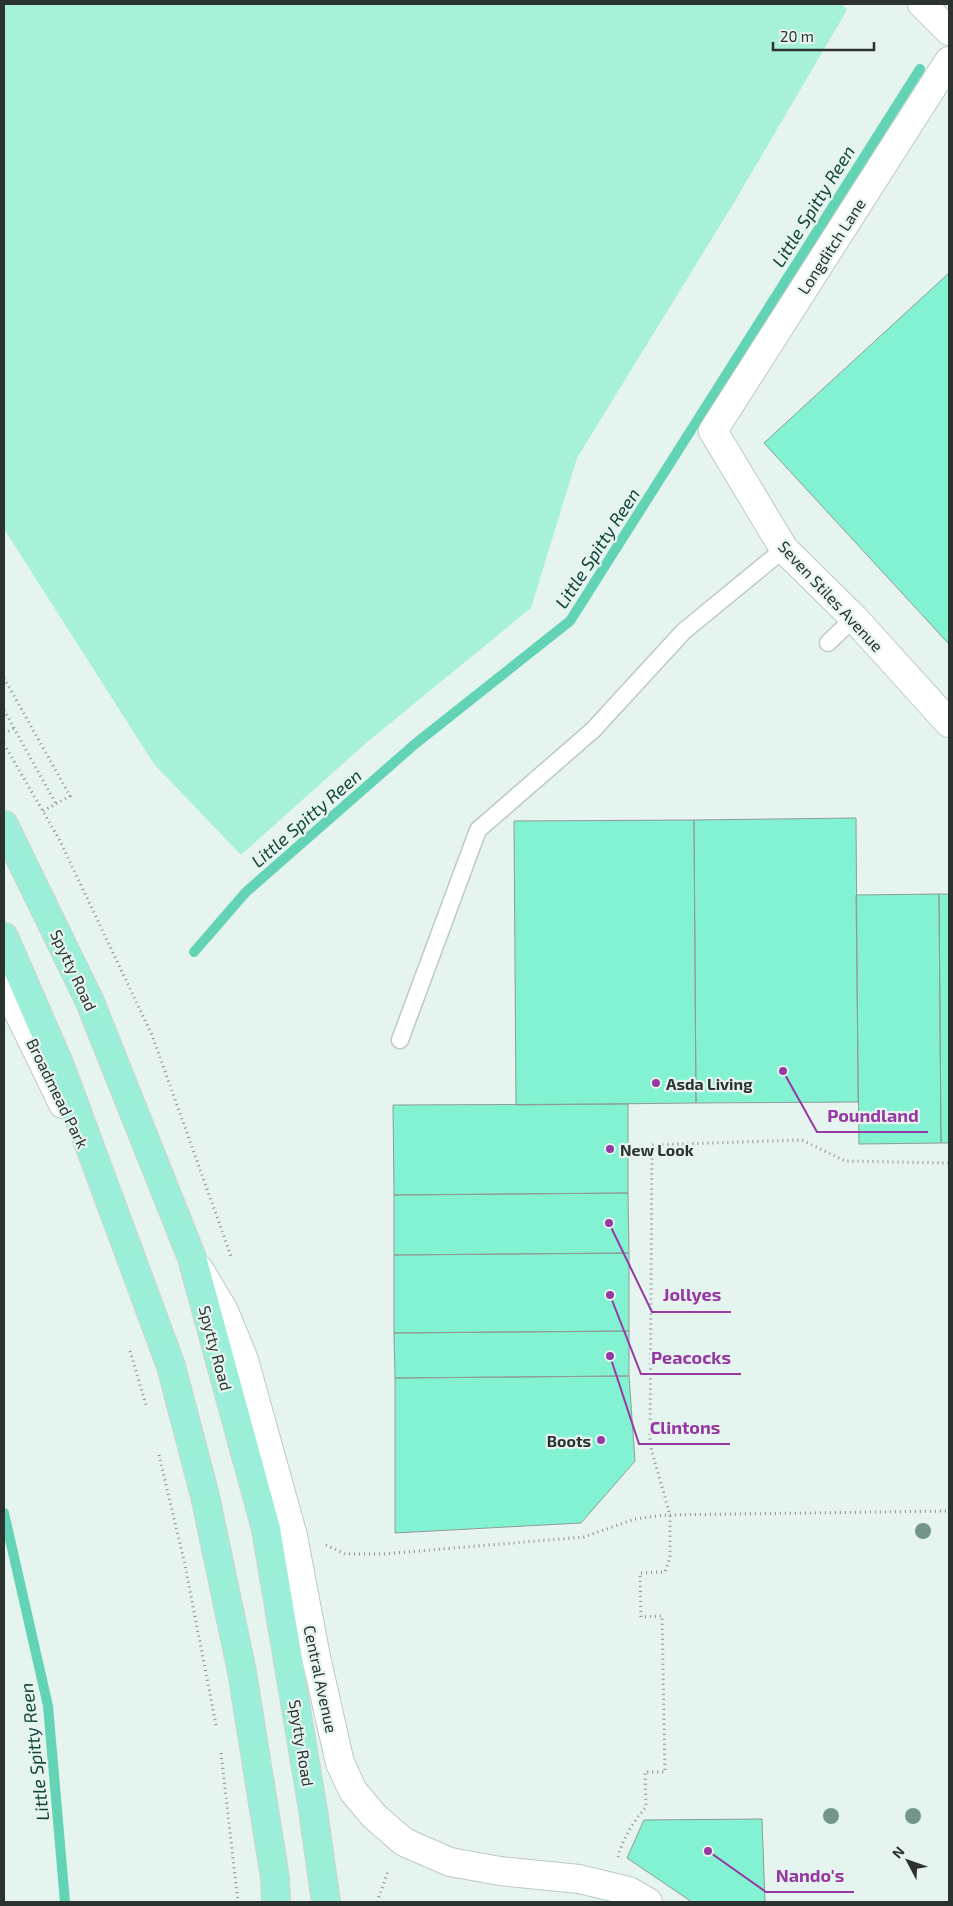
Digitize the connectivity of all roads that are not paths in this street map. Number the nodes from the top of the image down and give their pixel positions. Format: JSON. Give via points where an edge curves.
{"nodes":[{"id":1,"x":922,"y":4,"type":"edge"},
{"id":2,"x":949,"y":31,"type":"edge"},
{"id":3,"x":949,"y":61,"type":"edge"},
{"id":4,"x":713,"y":431,"type":"joint"},
{"id":5,"x":784,"y":549,"type":"junction"},
{"id":6,"x":854,"y":618,"type":"junction"},
{"id":7,"x":828,"y":643,"type":"dead end"},
{"id":8,"x":949,"y":723,"type":"edge"},
{"id":9,"x":4,"y":825,"type":"edge"},
{"id":10,"x":4,"y":937,"type":"edge"},
{"id":11,"x":4,"y":989,"type":"edge"},
{"id":12,"x":400,"y":1040,"type":"dead end"},
{"id":13,"x":111,"y":1199,"type":"junction"},
{"id":14,"x":192,"y":1258,"type":"junction"},
{"id":15,"x":276,"y":1902,"type":"edge"},
{"id":16,"x":326,"y":1902,"type":"edge"},
{"id":17,"x":648,"y":1902,"type":"edge"}],
"edges":[{"from":1,"to":2,"type":"street"},
{"from":3,"to":4,"type":"street","name":"Longditch Lane"},
{"from":4,"to":5,"type":"street","name":"Seven Stiles Avenue"},
{"from":5,"to":6,"type":"street","name":"Seven Stiles Avenue"},
{"from":5,"to":12,"type":"lane","via":[[684,631],[592,730],[478,830]]},
{"from":6,"to":7,"type":"lane"},
{"from":6,"to":8,"type":"street","name":"Seven Stiles Avenue"},
{"from":9,"to":14,"type":"main road","name":"Spytty Road","via":[[90,1002]]},
{"from":10,"to":13,"type":"main road","via":[[60,1066]]},
{"from":11,"to":13,"type":"street","name":"Broadmead Park","via":[[12,999]]},
{"from":13,"to":15,"type":"main road","via":[[171,1366],[205,1496],[242,1672],[275,1878]]},
{"from":14,"to":16,"type":"main road","name":"Spytty Road","via":[[266,1529]]},
{"from":14,"to":17,"type":"street","name":"Central Avenue","via":[[224,1311],[244,1360],[292,1536],[340,1764],[353,1791],[374,1816],[404,1842],[450,1862],[579,1880],[629,1891]]}]}
